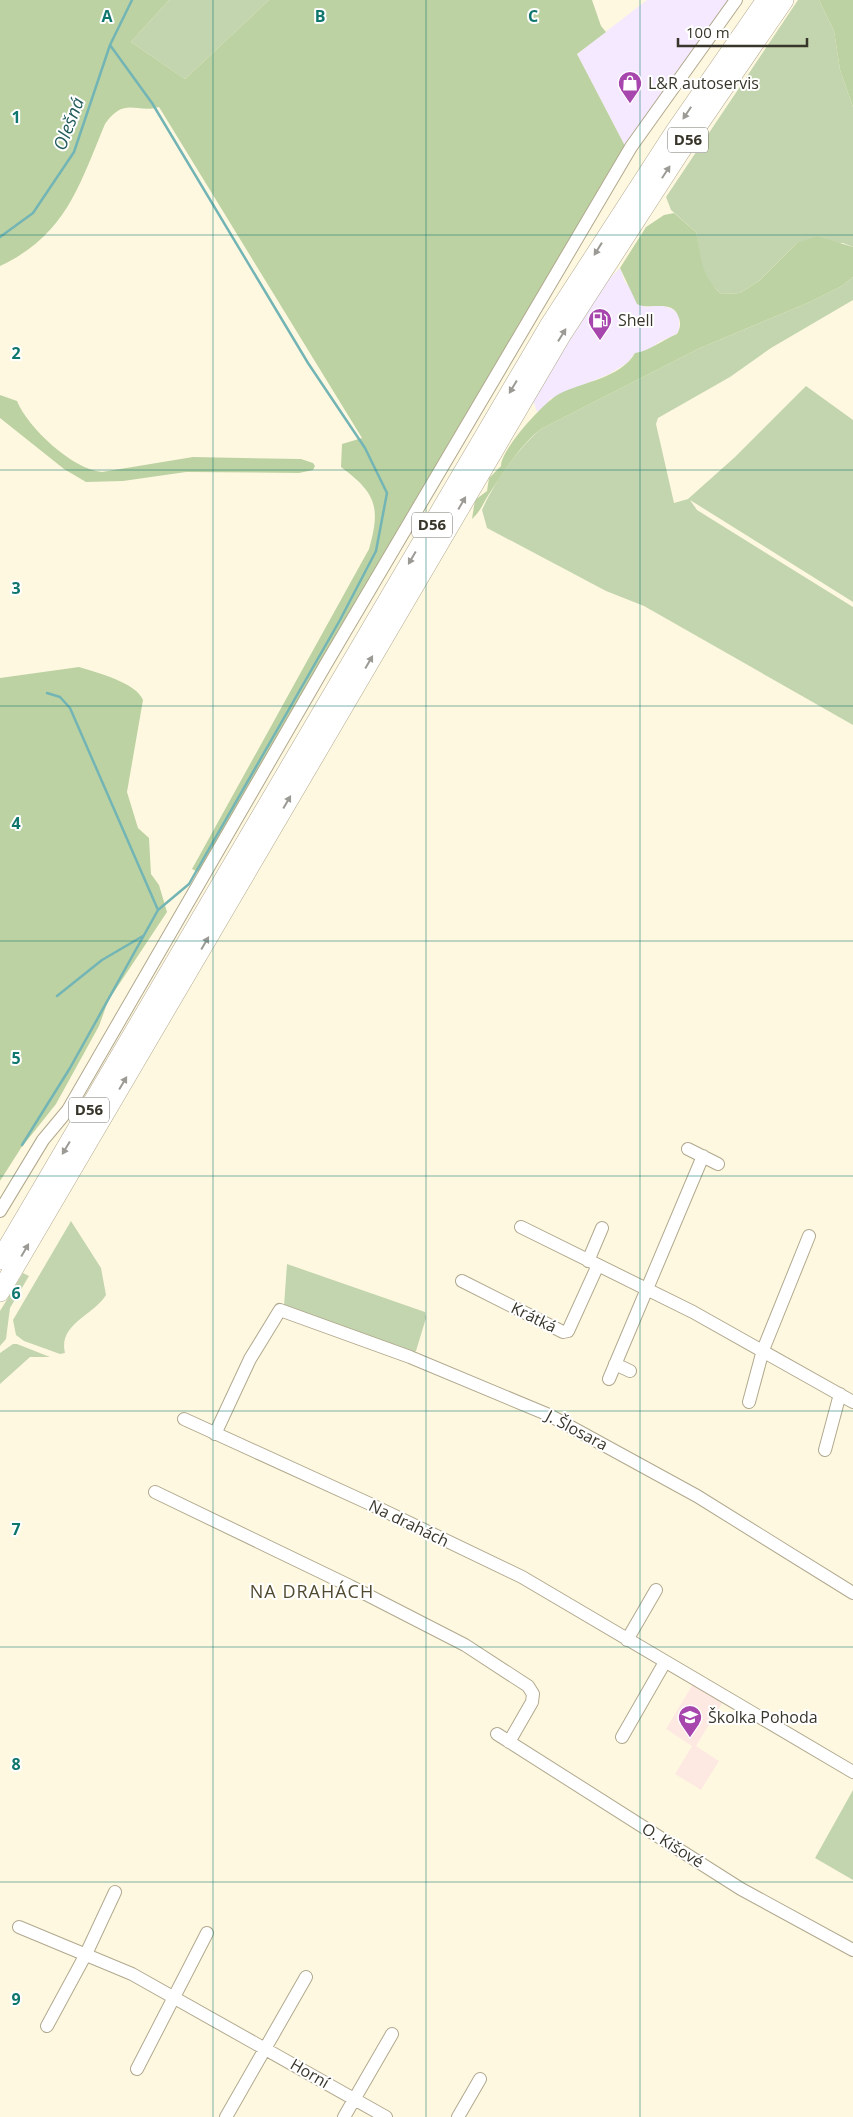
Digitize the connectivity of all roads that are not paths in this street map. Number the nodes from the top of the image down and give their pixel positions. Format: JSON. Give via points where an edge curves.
{"nodes":[{"id":1,"x":736,"y":0,"type":"edge"},
{"id":2,"x":766,"y":0,"type":"edge"},
{"id":3,"x":784,"y":0,"type":"edge"},
{"id":4,"x":688,"y":1149,"type":"dead end"},
{"id":5,"x":703,"y":1156,"type":"junction"},
{"id":6,"x":718,"y":1164,"type":"dead end"},
{"id":7,"x":0,"y":1211,"type":"edge"},
{"id":8,"x":23,"y":1220,"type":"junction"},
{"id":9,"x":521,"y":1227,"type":"dead end"},
{"id":10,"x":602,"y":1228,"type":"dead end"},
{"id":11,"x":809,"y":1236,"type":"dead end"},
{"id":12,"x":0,"y":1254,"type":"edge"},
{"id":13,"x":0,"y":1260,"type":"edge"},
{"id":14,"x":593,"y":1263,"type":"junction"},
{"id":15,"x":462,"y":1281,"type":"dead end"},
{"id":16,"x":646,"y":1289,"type":"junction"},
{"id":17,"x":0,"y":1292,"type":"edge"},
{"id":18,"x":763,"y":1350,"type":"junction"},
{"id":19,"x":615,"y":1364,"type":"junction"},
{"id":20,"x":630,"y":1371,"type":"dead end"},
{"id":21,"x":608,"y":1379,"type":"dead end"},
{"id":22,"x":849,"y":1397,"type":"edge"},
{"id":23,"x":749,"y":1402,"type":"dead end"},
{"id":24,"x":184,"y":1419,"type":"dead end"},
{"id":25,"x":215,"y":1434,"type":"junction"},
{"id":26,"x":825,"y":1450,"type":"dead end"},
{"id":27,"x":155,"y":1492,"type":"dead end"},
{"id":28,"x":656,"y":1590,"type":"dead end"},
{"id":29,"x":853,"y":1594,"type":"edge"},
{"id":30,"x":627,"y":1640,"type":"junction"},
{"id":31,"x":665,"y":1662,"type":"junction"},
{"id":32,"x":497,"y":1734,"type":"dead end"},
{"id":33,"x":622,"y":1736,"type":"dead end"},
{"id":34,"x":509,"y":1742,"type":"junction"},
{"id":35,"x":853,"y":1772,"type":"edge"},
{"id":36,"x":116,"y":1892,"type":"dead end"},
{"id":37,"x":19,"y":1927,"type":"dead end"},
{"id":38,"x":207,"y":1933,"type":"dead end"},
{"id":39,"x":853,"y":1950,"type":"edge"},
{"id":40,"x":86,"y":1954,"type":"junction"},
{"id":41,"x":306,"y":1977,"type":"dead end"},
{"id":42,"x":175,"y":1998,"type":"junction"},
{"id":43,"x":47,"y":2026,"type":"dead end"},
{"id":44,"x":392,"y":2034,"type":"dead end"},
{"id":45,"x":265,"y":2047,"type":"junction"},
{"id":46,"x":137,"y":2069,"type":"dead end"},
{"id":47,"x":480,"y":2079,"type":"dead end"},
{"id":48,"x":354,"y":2099,"type":"junction"},
{"id":49,"x":226,"y":2117,"type":"edge"},
{"id":50,"x":344,"y":2117,"type":"edge"},
{"id":51,"x":386,"y":2117,"type":"edge"},
{"id":52,"x":458,"y":2117,"type":"edge"}],
"edges":[{"from":1,"to":7,"type":"street","via":[[631,147],[331,655],[68,1110],[43,1140]]},
{"from":2,"to":8,"type":"highway","number":"D56","one_way":true,"via":[[663,148],[549,326]]},
{"from":17,"to":3,"type":"highway","number":"D56","one_way":true,"via":[[562,334],[676,157]]},
{"from":4,"to":5,"type":"street"},
{"from":5,"to":6,"type":"street"},
{"from":5,"to":16,"type":"street"},
{"from":8,"to":12,"type":"highway"},
{"from":8,"to":13,"type":"highway","number":"D56"},
{"from":9,"to":14,"type":"street"},
{"from":10,"to":14,"type":"street","name":"Krátká"},
{"from":11,"to":18,"type":"street"},
{"from":14,"to":15,"type":"street","name":"Krátká","via":[[568,1331],[563,1332]]},
{"from":14,"to":16,"type":"street"},
{"from":16,"to":18,"type":"street"},
{"from":16,"to":19,"type":"street"},
{"from":18,"to":22,"type":"street"},
{"from":18,"to":23,"type":"street"},
{"from":19,"to":20,"type":"street"},
{"from":19,"to":21,"type":"street"},
{"from":22,"to":26,"type":"street"},
{"from":24,"to":25,"type":"street","name":"Na drahách"},
{"from":25,"to":29,"type":"street","name":"J. Šlosara","via":[[250,1359],[280,1310],[410,1357],[549,1415],[697,1496]]},
{"from":25,"to":30,"type":"street","name":"Na drahách","via":[[368,1503],[522,1578]]},
{"from":27,"to":34,"type":"street","via":[[457,1641],[528,1686],[533,1694],[532,1702]]},
{"from":28,"to":30,"type":"street"},
{"from":30,"to":31,"type":"street","name":"Na drahách"},
{"from":31,"to":33,"type":"street"},
{"from":31,"to":35,"type":"street","name":"Na drahách"},
{"from":32,"to":34,"type":"street","name":"O. Kišové"},
{"from":34,"to":39,"type":"street","name":"O. Kišové","via":[[741,1889]]},
{"from":36,"to":40,"type":"street"},
{"from":37,"to":40,"type":"street","name":"Horní"},
{"from":38,"to":42,"type":"street"},
{"from":40,"to":42,"type":"street","name":"Horní"},
{"from":40,"to":43,"type":"street"},
{"from":41,"to":45,"type":"street"},
{"from":42,"to":45,"type":"street","name":"Horní"},
{"from":42,"to":46,"type":"street"},
{"from":44,"to":48,"type":"street"},
{"from":45,"to":48,"type":"street","name":"Horní"},
{"from":45,"to":49,"type":"street"},
{"from":47,"to":52,"type":"street"},
{"from":48,"to":50,"type":"street"},
{"from":48,"to":51,"type":"street","name":"Horní"}]}
